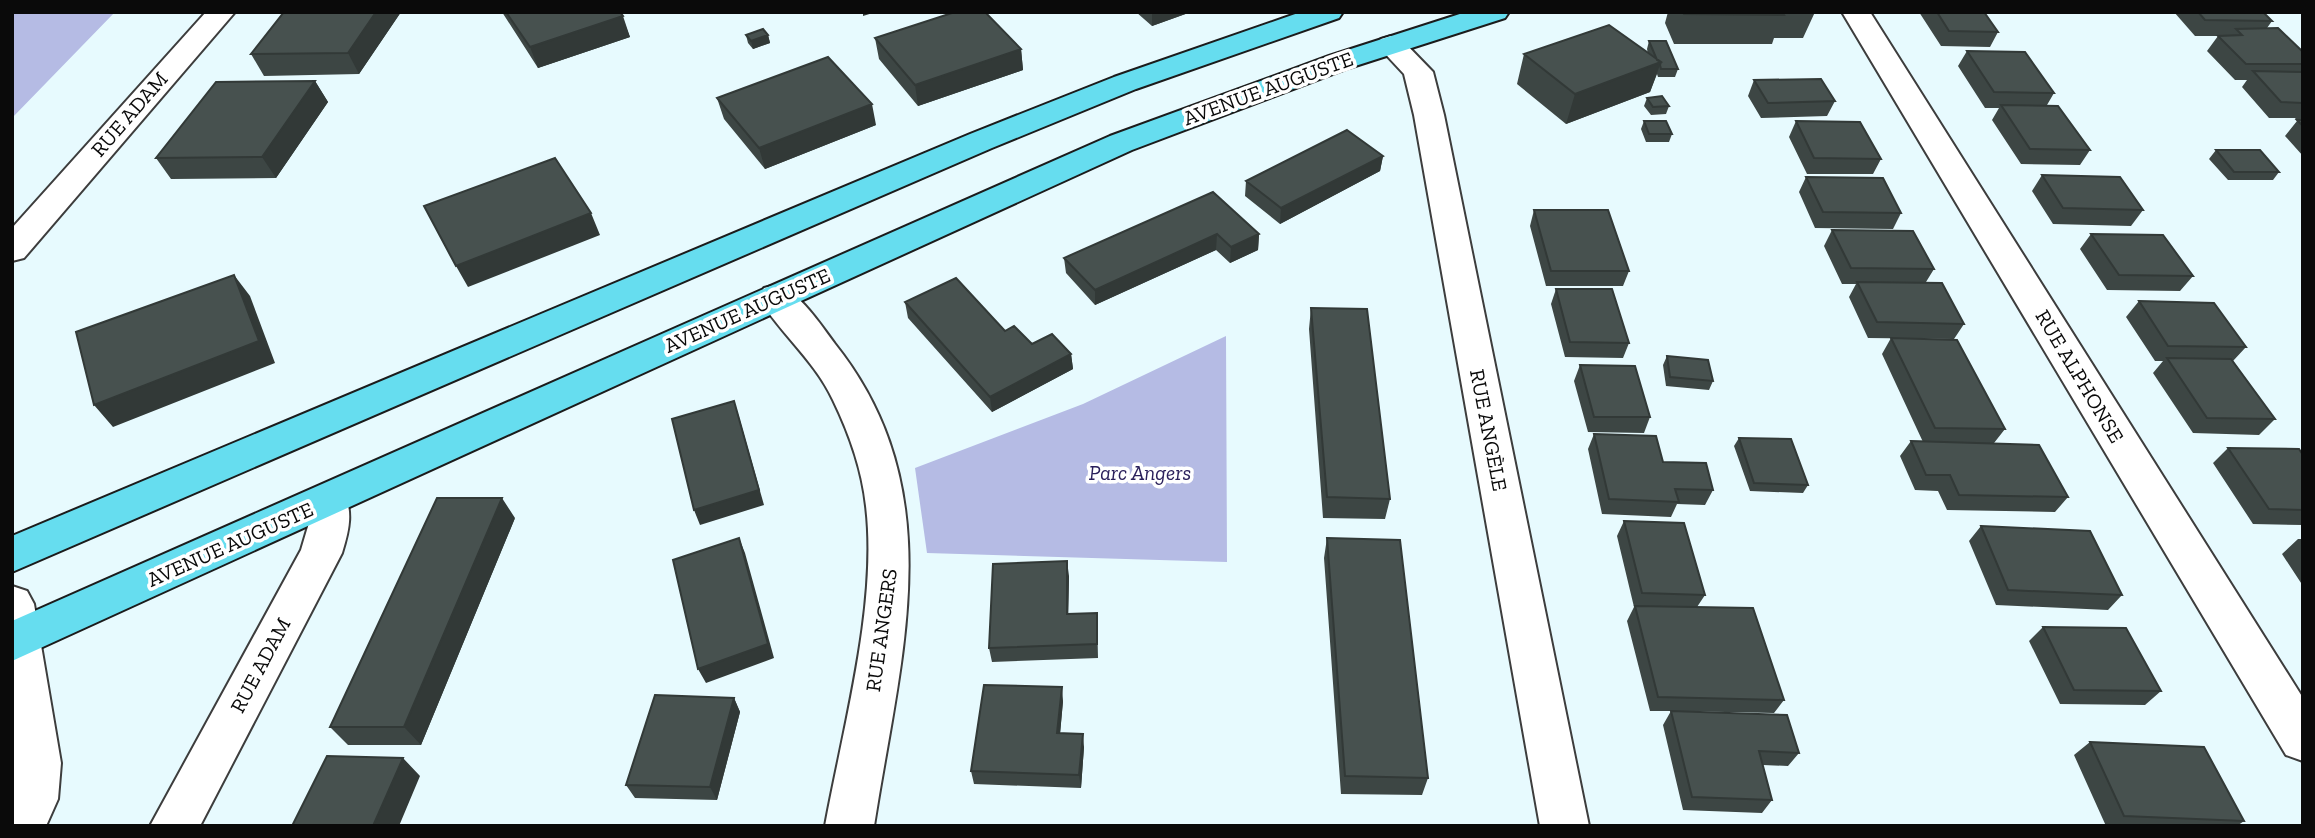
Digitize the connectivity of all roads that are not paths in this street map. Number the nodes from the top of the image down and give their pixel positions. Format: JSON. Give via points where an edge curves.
{"nodes":[{"id":1,"x":221,"y":12,"type":"edge"},
{"id":2,"x":1329,"y":12,"type":"edge"},
{"id":3,"x":1495,"y":12,"type":"edge"},
{"id":4,"x":1856,"y":12,"type":"edge"},
{"id":5,"x":1391,"y":45,"type":"junction"},
{"id":6,"x":12,"y":250,"type":"edge"},
{"id":7,"x":776,"y":297,"type":"junction"},
{"id":8,"x":328,"y":500,"type":"junction"},
{"id":9,"x":12,"y":555,"type":"edge"},
{"id":10,"x":14,"y":629,"type":"edge"},
{"id":11,"x":2303,"y":740,"type":"edge"},
{"id":12,"x":20,"y":826,"type":"edge"},
{"id":13,"x":174,"y":826,"type":"edge"},
{"id":14,"x":849,"y":826,"type":"edge"},
{"id":15,"x":1564,"y":826,"type":"edge"}],
"edges":[{"from":1,"to":6,"type":"street","name":"RUE ADAM"},
{"from":2,"to":9,"type":"main road","via":[[1125,83],[993,136]]},
{"from":3,"to":5,"type":"main road","name":"AVENUE AUGUSTE"},
{"from":4,"to":11,"type":"street","name":"RUE ALPHONSE"},
{"from":5,"to":7,"type":"main road","name":"AVENUE AUGUSTE","via":[[1121,143]]},
{"from":5,"to":15,"type":"street","name":"RUE ANGÈLE","via":[[1418,72],[1429,116]]},
{"from":7,"to":8,"type":"main road","name":"AVENUE AUGUSTE"},
{"from":7,"to":14,"type":"street","name":"RUE ANGERS","via":[[851,398],[874,450],[887,503],[890,592]]},
{"from":8,"to":10,"type":"main road","name":"AVENUE AUGUSTE"},
{"from":8,"to":13,"type":"street","name":"RUE ADAM","via":[[330,523],[321,553]]},
{"from":10,"to":12,"type":"street","via":[[37,763],[34,799]]}]}
